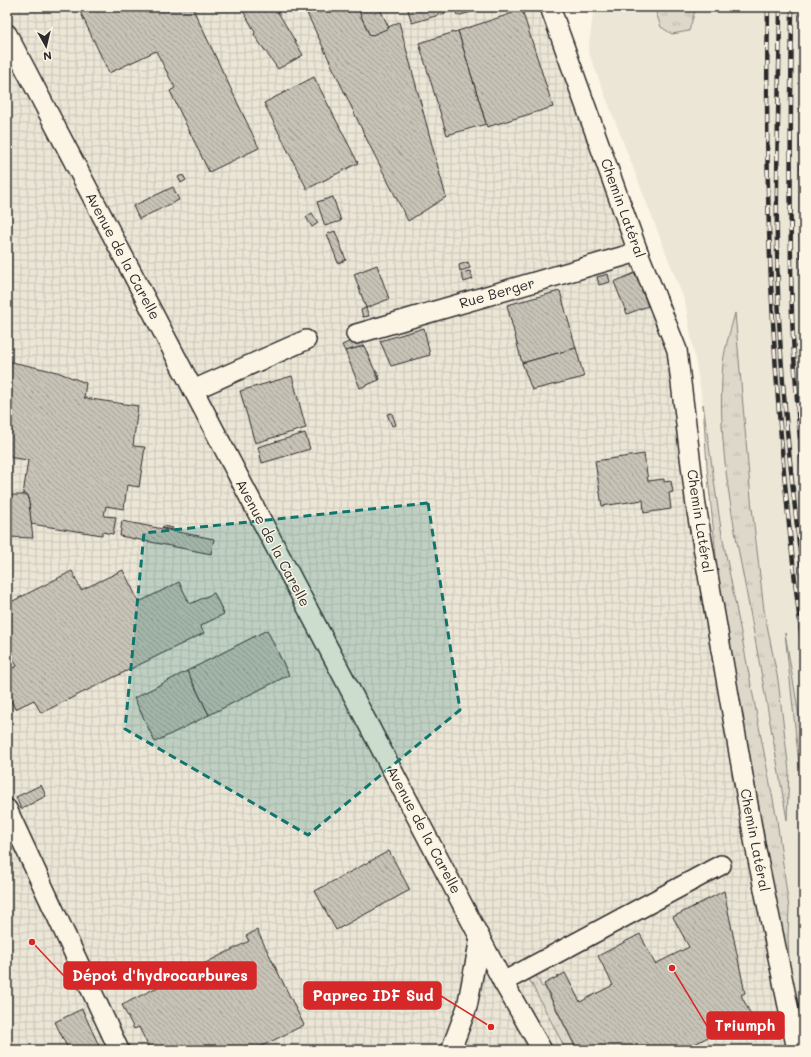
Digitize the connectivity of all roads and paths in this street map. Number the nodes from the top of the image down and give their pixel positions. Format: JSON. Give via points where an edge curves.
{"nodes":[{"id":1,"x":550,"y":7,"type":"edge"},
{"id":2,"x":7,"y":34,"type":"edge"},
{"id":3,"x":638,"y":252,"type":"junction"},
{"id":4,"x":356,"y":334,"type":"dead end"},
{"id":5,"x":306,"y":340,"type":"dead end"},
{"id":6,"x":193,"y":390,"type":"junction"},
{"id":7,"x":7,"y":809,"type":"edge"},
{"id":8,"x":721,"y":865,"type":"dead end"},
{"id":9,"x":480,"y":938,"type":"junction"},
{"id":10,"x":503,"y":982,"type":"junction"},
{"id":11,"x":799,"y":1048,"type":"edge"},
{"id":12,"x":119,"y":1050,"type":"edge"},
{"id":13,"x":451,"y":1050,"type":"edge"},
{"id":14,"x":542,"y":1050,"type":"edge"}],
"edges":[{"from":1,"to":3,"type":"street","name":"Chemin Latéral"},
{"from":2,"to":6,"type":"street","name":"Avenue de la Carelle"},
{"from":3,"to":4,"type":"street","name":"Rue Berger"},
{"from":3,"to":11,"type":"street","name":"Chemin Latéral","via":[[677,350],[696,506],[755,845]]},
{"from":5,"to":6,"type":"street"},
{"from":6,"to":9,"type":"street","name":"Avenue de la Carelle"},
{"from":7,"to":12,"type":"street"},
{"from":8,"to":10,"type":"street"},
{"from":9,"to":10,"type":"street","name":"Avenue de la Carelle"},
{"from":9,"to":13,"type":"street","via":[[467,1007]]},
{"from":10,"to":14,"type":"street","name":"Avenue de la Carelle"}]}
